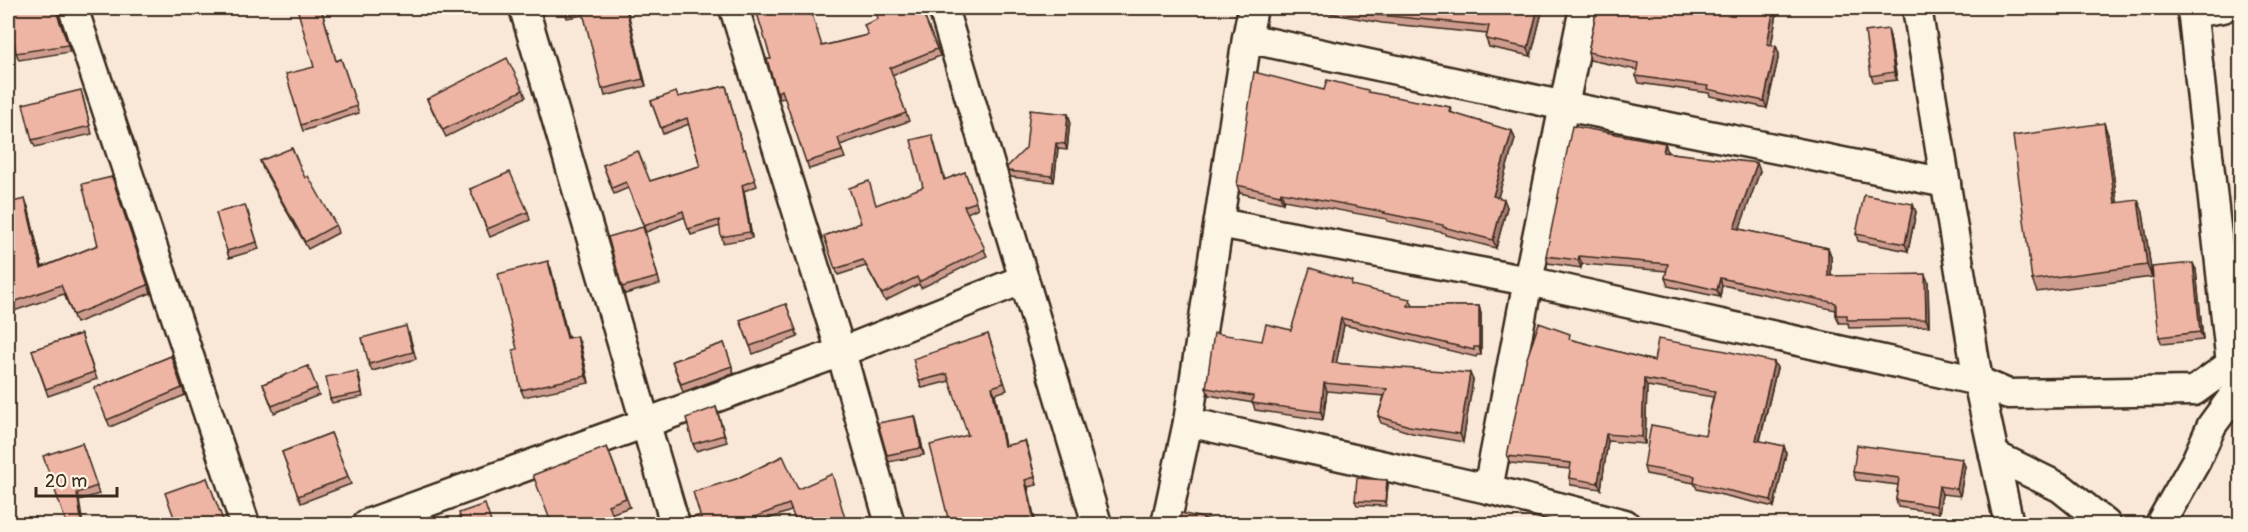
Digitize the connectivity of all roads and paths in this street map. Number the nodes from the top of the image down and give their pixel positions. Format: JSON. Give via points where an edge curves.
{"nodes":[{"id":1,"x":73,"y":8,"type":"edge"},
{"id":2,"x":524,"y":8,"type":"edge"},
{"id":3,"x":734,"y":8,"type":"edge"},
{"id":4,"x":943,"y":8,"type":"edge"},
{"id":5,"x":1253,"y":8,"type":"edge"},
{"id":6,"x":1584,"y":8,"type":"edge"},
{"id":7,"x":1917,"y":8,"type":"edge"},
{"id":8,"x":2223,"y":8,"type":"edge"},
{"id":9,"x":2192,"y":10,"type":"edge"},
{"id":10,"x":1247,"y":38,"type":"junction"},
{"id":11,"x":1565,"y":106,"type":"junction"},
{"id":12,"x":1946,"y":183,"type":"junction"},
{"id":13,"x":1219,"y":223,"type":"junction"},
{"id":14,"x":1024,"y":279,"type":"junction"},
{"id":15,"x":1528,"y":281,"type":"junction"},
{"id":16,"x":841,"y":352,"type":"junction"},
{"id":17,"x":1978,"y":381,"type":"junction"},
{"id":18,"x":2238,"y":384,"type":"edge"},
{"id":19,"x":1188,"y":422,"type":"junction"},
{"id":20,"x":646,"y":424,"type":"junction"},
{"id":21,"x":1994,"y":455,"type":"junction"},
{"id":22,"x":1488,"y":489,"type":"junction"},
{"id":23,"x":245,"y":525,"type":"edge"},
{"id":24,"x":367,"y":525,"type":"edge"},
{"id":25,"x":675,"y":525,"type":"edge"},
{"id":26,"x":890,"y":525,"type":"edge"},
{"id":27,"x":1097,"y":525,"type":"edge"},
{"id":28,"x":1166,"y":525,"type":"edge"},
{"id":29,"x":1625,"y":525,"type":"edge"},
{"id":30,"x":2009,"y":525,"type":"edge"},
{"id":31,"x":2106,"y":525,"type":"edge"},
{"id":32,"x":2160,"y":525,"type":"edge"}],
"edges":[{"from":1,"to":23,"type":"street"},
{"from":2,"to":20,"type":"street"},
{"from":3,"to":16,"type":"street"},
{"from":4,"to":14,"type":"street"},
{"from":5,"to":10,"type":"street"},
{"from":6,"to":11,"type":"street"},
{"from":7,"to":12,"type":"street"},
{"from":8,"to":9,"type":"street"},
{"from":9,"to":18,"type":"street"},
{"from":10,"to":11,"type":"street"},
{"from":10,"to":13,"type":"street"},
{"from":11,"to":12,"type":"street"},
{"from":11,"to":15,"type":"street"},
{"from":12,"to":17,"type":"street"},
{"from":13,"to":15,"type":"street"},
{"from":13,"to":19,"type":"street"},
{"from":14,"to":16,"type":"street"},
{"from":14,"to":27,"type":"street"},
{"from":15,"to":17,"type":"street"},
{"from":15,"to":22,"type":"street"},
{"from":16,"to":20,"type":"street"},
{"from":16,"to":26,"type":"street"},
{"from":17,"to":18,"type":"street","via":[[2008,394],[2194,392]]},
{"from":17,"to":21,"type":"street"},
{"from":18,"to":32,"type":"street"},
{"from":19,"to":22,"type":"street"},
{"from":19,"to":28,"type":"street"},
{"from":20,"to":24,"type":"street"},
{"from":20,"to":25,"type":"street"},
{"from":21,"to":30,"type":"street"},
{"from":21,"to":31,"type":"street","via":[[2061,488]]},
{"from":22,"to":29,"type":"street"}]}
